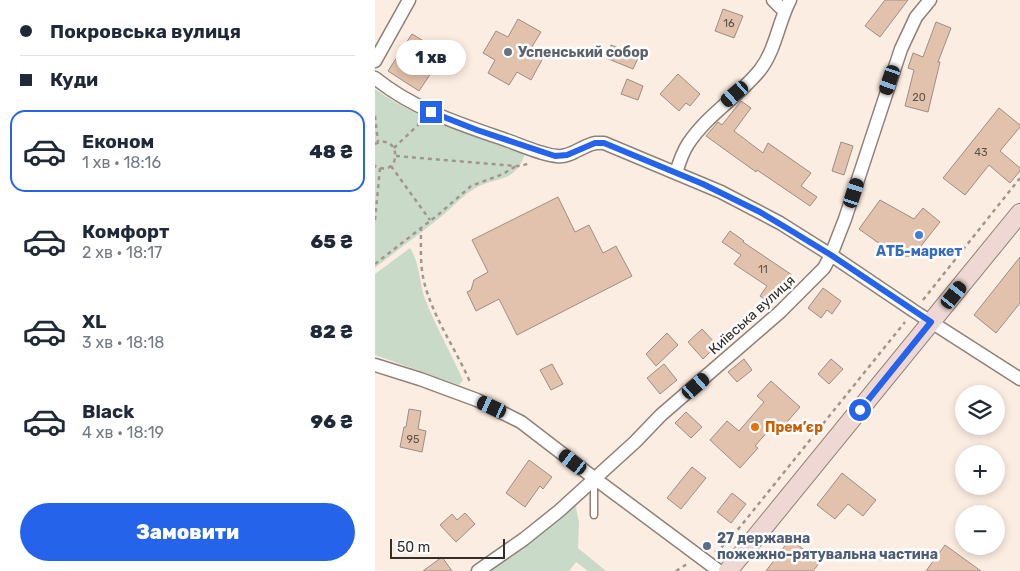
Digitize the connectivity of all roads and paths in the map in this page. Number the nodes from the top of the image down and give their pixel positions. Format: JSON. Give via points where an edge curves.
{"nodes":[{"id":1,"x":409,"y":0,"type":"edge"},
{"id":2,"x":773,"y":0,"type":"edge"},
{"id":3,"x":930,"y":0,"type":"edge"},
{"id":4,"x":787,"y":5,"type":"edge"},
{"id":5,"x":375,"y":61,"type":"edge"},
{"id":6,"x":375,"y":78,"type":"edge"},
{"id":7,"x":431,"y":112,"type":"junction"},
{"id":8,"x":375,"y":116,"type":"edge"},
{"id":9,"x":377,"y":143,"type":"edge"},
{"id":10,"x":394,"y":148,"type":"junction"},
{"id":11,"x":541,"y":152,"type":"junction"},
{"id":12,"x":396,"y":156,"type":"junction"},
{"id":13,"x":375,"y":166,"type":"edge"},
{"id":14,"x":391,"y":166,"type":"junction"},
{"id":15,"x":516,"y":166,"type":"junction"},
{"id":16,"x":380,"y":168,"type":"junction"},
{"id":17,"x":676,"y":173,"type":"junction"},
{"id":18,"x":1020,"y":178,"type":"edge"},
{"id":19,"x":1020,"y":213,"type":"edge"},
{"id":20,"x":375,"y":220,"type":"edge"},
{"id":21,"x":430,"y":220,"type":"junction"},
{"id":22,"x":421,"y":227,"type":"junction"},
{"id":23,"x":831,"y":255,"type":"junction"},
{"id":24,"x":375,"y":264,"type":"edge"},
{"id":25,"x":914,"y":311,"type":"junction"},
{"id":26,"x":931,"y":322,"type":"junction"},
{"id":27,"x":375,"y":365,"type":"edge"},
{"id":28,"x":1020,"y":379,"type":"edge"},
{"id":29,"x":477,"y":400,"type":"junction"},
{"id":30,"x":594,"y":478,"type":"junction"},
{"id":31,"x":594,"y":515,"type":"dead end"},
{"id":32,"x":703,"y":558,"type":"junction"},
{"id":33,"x":478,"y":571,"type":"edge"},
{"id":34,"x":676,"y":571,"type":"edge"},
{"id":35,"x":719,"y":571,"type":"edge"},
{"id":36,"x":728,"y":571,"type":"edge"}],
"edges":[{"from":1,"to":5,"type":"street"},
{"from":2,"to":4,"type":"street","via":[[779,7]]},
{"from":3,"to":23,"type":"street","name":"Київська вулиця","via":[[916,17],[901,49]]},
{"from":4,"to":17,"type":"street","via":[[767,60],[697,132],[683,152]]},
{"from":6,"to":7,"type":"street","via":[[394,93]]},
{"from":7,"to":10,"type":"path"},
{"from":7,"to":11,"type":"street"},
{"from":8,"to":9,"type":"path"},
{"from":9,"to":10,"type":"path","via":[[386,142]]},
{"from":10,"to":12,"type":"path"},
{"from":11,"to":15,"type":"path","via":[[534,161]]},
{"from":11,"to":17,"type":"street","via":[[561,156],[595,143],[604,143]]},
{"from":12,"to":14,"type":"path"},
{"from":12,"to":15,"type":"path"},
{"from":13,"to":16,"type":"path"},
{"from":14,"to":16,"type":"path"},
{"from":14,"to":21,"type":"path"},
{"from":15,"to":21,"type":"path","via":[[471,186]]},
{"from":16,"to":20,"type":"path"},
{"from":17,"to":23,"type":"street","via":[[760,212]]},
{"from":18,"to":25,"type":"path"},
{"from":19,"to":26,"type":"main road"},
{"from":21,"to":22,"type":"path"},
{"from":22,"to":24,"type":"path"},
{"from":22,"to":29,"type":"path","via":[[422,268],[428,295]]},
{"from":23,"to":25,"type":"street"},
{"from":23,"to":30,"type":"street","name":"Київська вулиця","via":[[824,268],[780,312]]},
{"from":25,"to":26,"type":"street"},
{"from":25,"to":32,"type":"path","via":[[735,533],[721,548]]},
{"from":26,"to":28,"type":"street"},
{"from":26,"to":36,"type":"main road"},
{"from":27,"to":29,"type":"street"},
{"from":29,"to":30,"type":"street","via":[[521,422]]},
{"from":30,"to":31,"type":"lane"},
{"from":30,"to":32,"type":"street"},
{"from":30,"to":33,"type":"street","name":"Київська вулиця","via":[[543,524]]},
{"from":32,"to":34,"type":"path"},
{"from":32,"to":35,"type":"street"}]}
